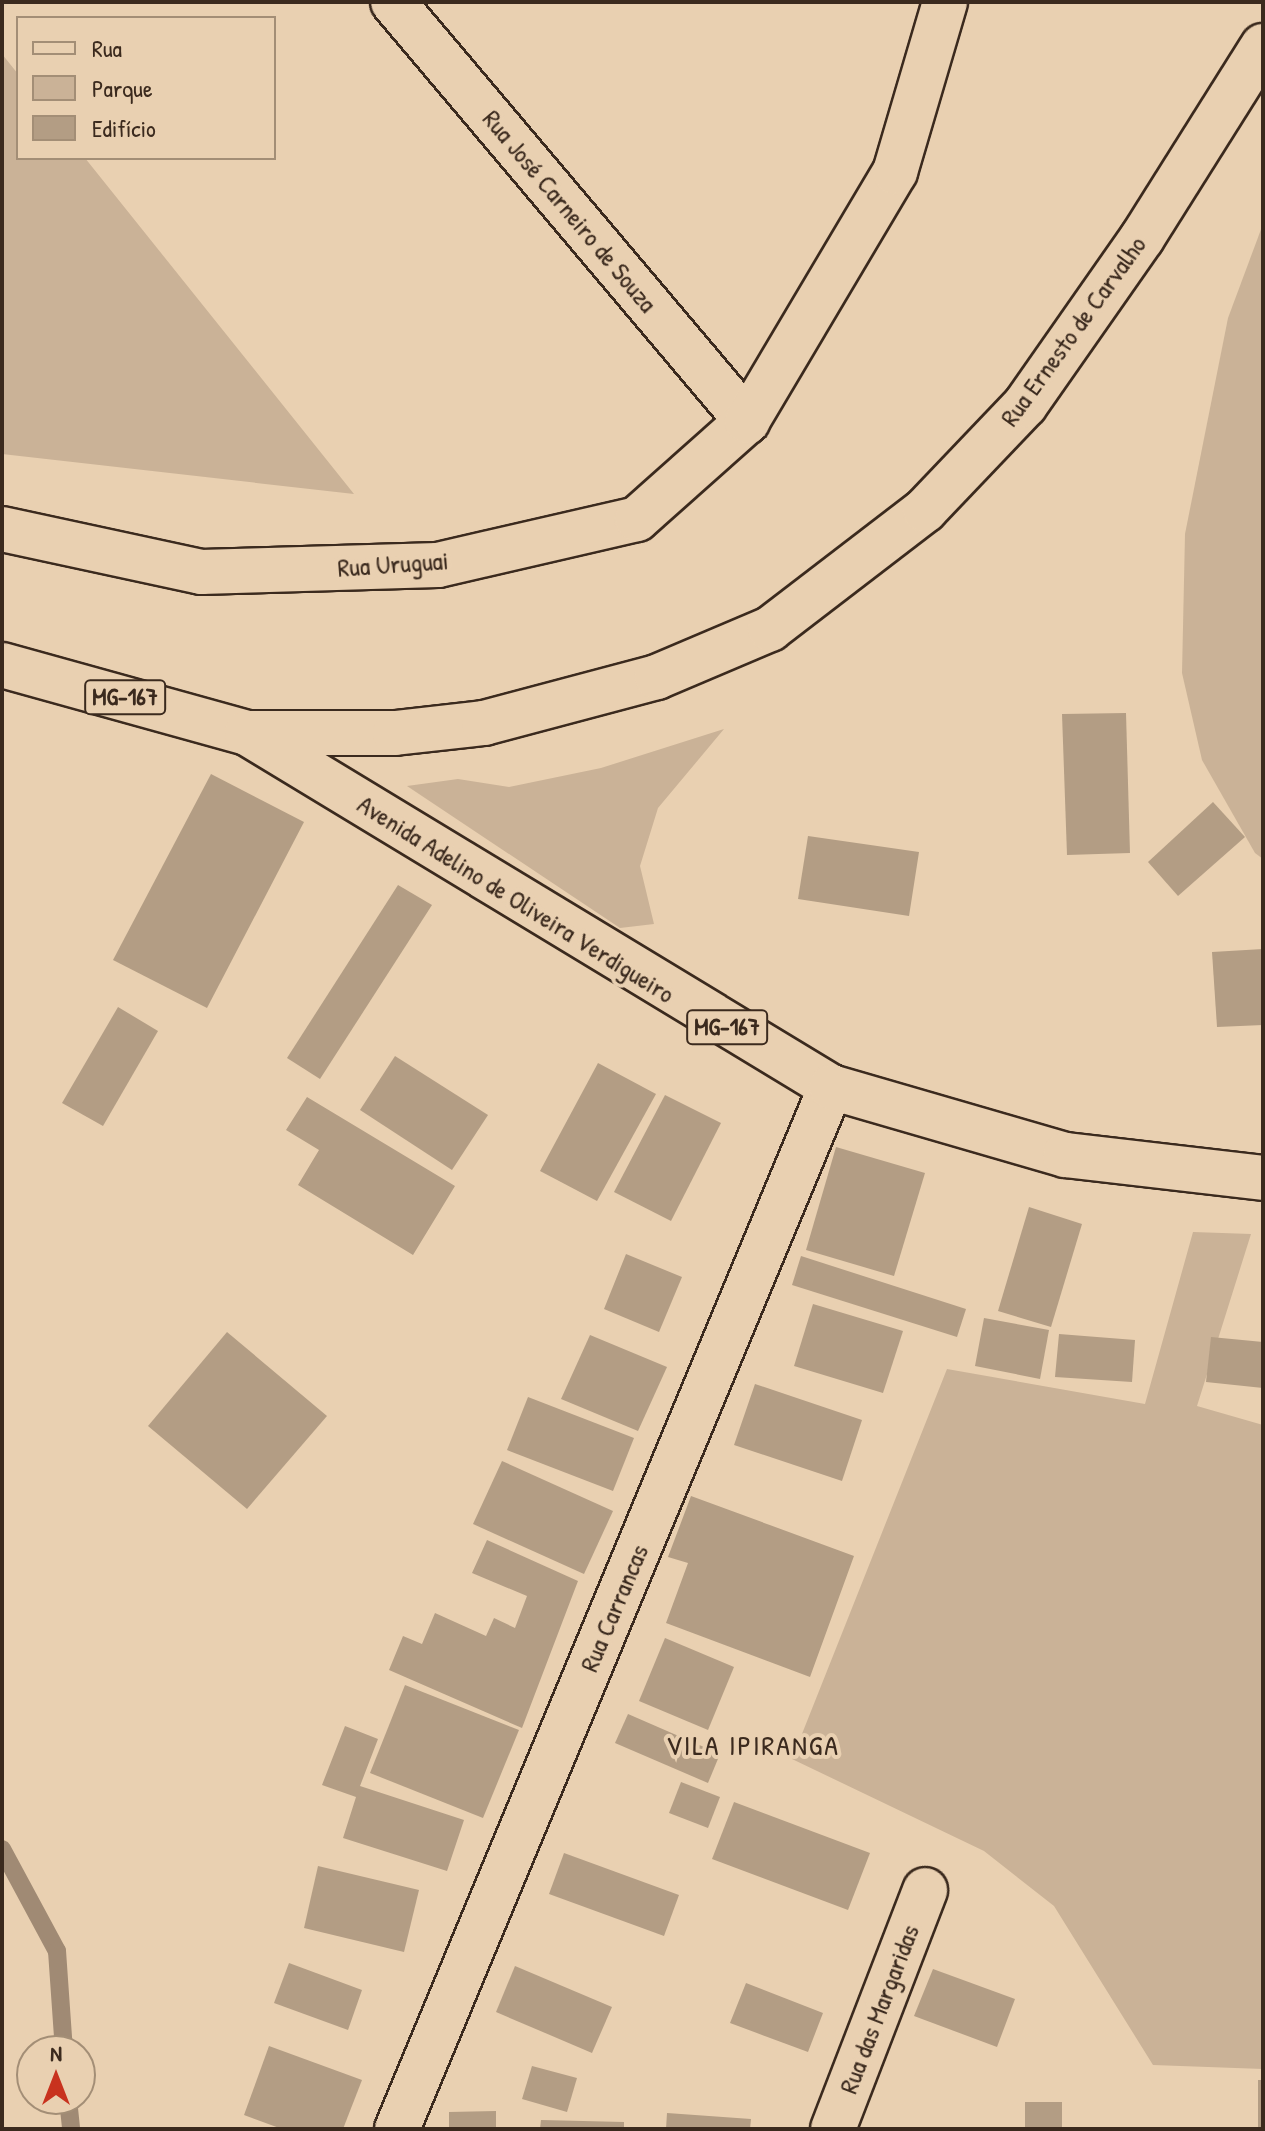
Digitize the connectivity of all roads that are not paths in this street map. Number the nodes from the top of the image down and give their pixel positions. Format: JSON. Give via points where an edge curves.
{"nodes":[{"id":1,"x":393,"y":2,"type":"edge"},
{"id":2,"x":945,"y":2,"type":"edge"},
{"id":3,"x":1263,"y":46,"type":"edge"},
{"id":4,"x":747,"y":421,"type":"junction"},
{"id":5,"x":2,"y":529,"type":"edge"},
{"id":6,"x":2,"y":665,"type":"edge"},
{"id":7,"x":247,"y":733,"type":"junction"},
{"id":8,"x":831,"y":1087,"type":"junction"},
{"id":9,"x":1263,"y":1178,"type":"edge"},
{"id":10,"x":925,"y":1890,"type":"dead end"},
{"id":11,"x":397,"y":2129,"type":"edge"},
{"id":12,"x":833,"y":2129,"type":"edge"}],
"edges":[{"from":1,"to":4,"type":"street","name":"Rua José Carneiro de Souza"},
{"from":2,"to":4,"type":"street","name":"Rua Uruguai","via":[[895,172]]},
{"from":3,"to":7,"type":"street","name":"Rua Ernesto de Carvalho","via":[[1142,238],[1025,405],[925,510],[770,629],[657,677],[484,723],[395,733]]},
{"from":4,"to":5,"type":"street","name":"Rua Uruguai","via":[[637,519],[438,565],[201,572]]},
{"from":6,"to":7,"type":"street","name":"Avenida Adelino de Oliveira Verdigueiro","number":"MG-167"},
{"from":7,"to":8,"type":"street","name":"Avenida Adelino de Oliveira Verdigueiro","number":"MG-167"},
{"from":8,"to":9,"type":"street","name":"Avenida Adelino de Oliveira Verdigueiro","number":"MG-167","via":[[1065,1155]]},
{"from":8,"to":11,"type":"street","name":"Rua Carrancas"},
{"from":10,"to":12,"type":"street","name":"Rua das Margaridas"}]}
